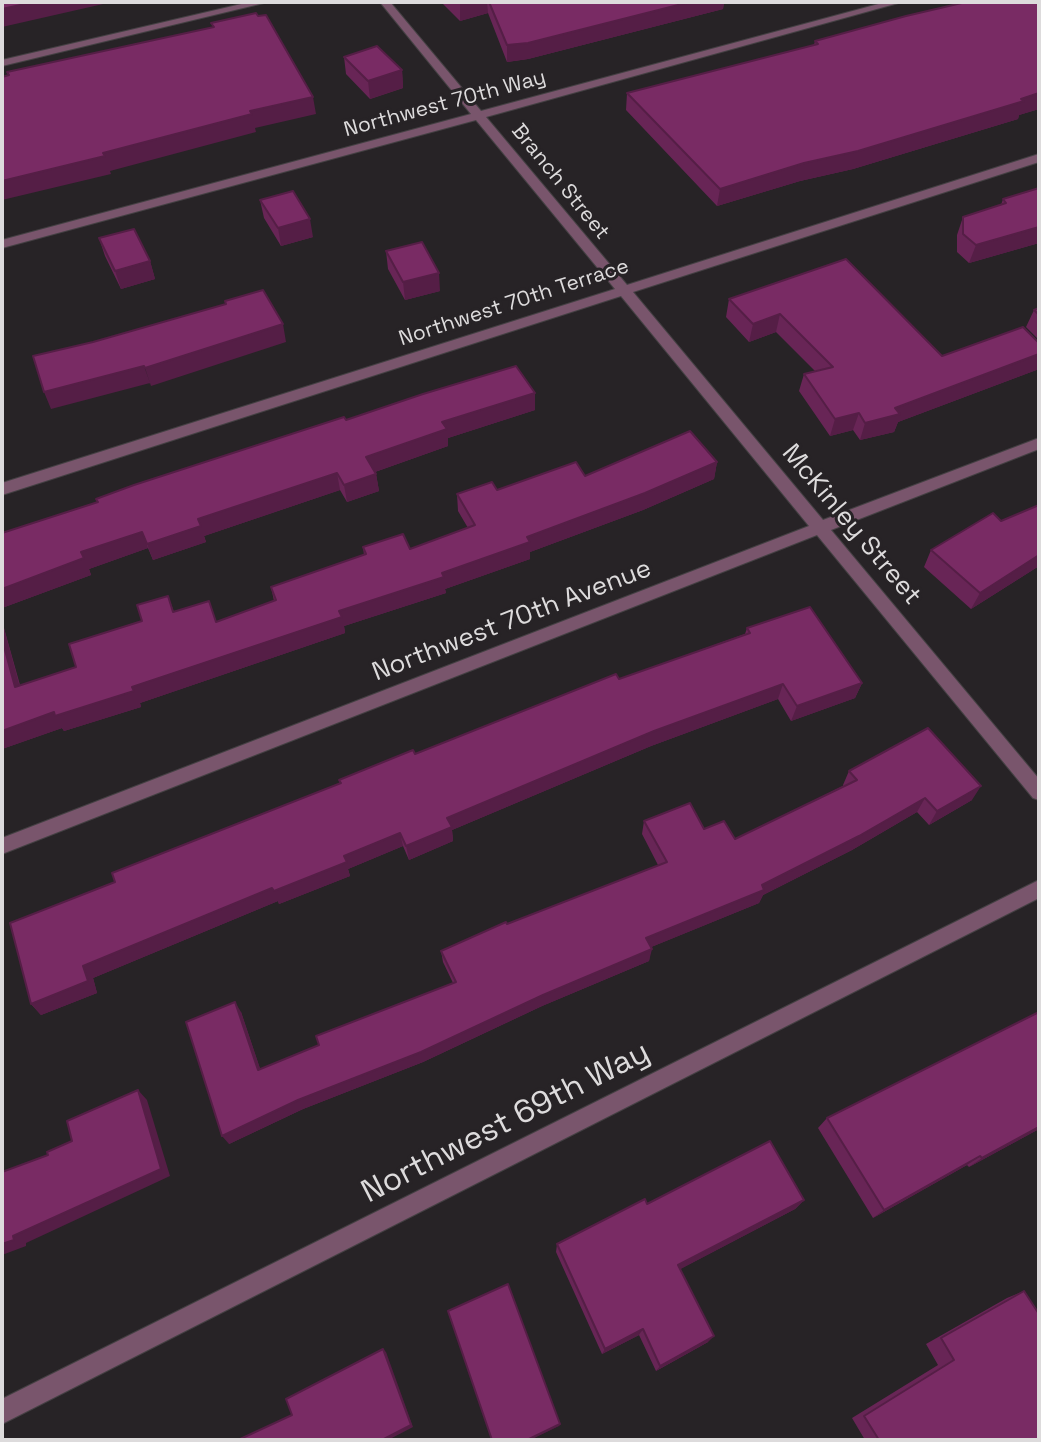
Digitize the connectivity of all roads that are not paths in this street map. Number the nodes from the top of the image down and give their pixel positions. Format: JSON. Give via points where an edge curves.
{"nodes":[{"id":1,"x":262,"y":2,"type":"edge"},
{"id":2,"x":385,"y":2,"type":"edge"},
{"id":3,"x":897,"y":2,"type":"edge"},
{"id":4,"x":2,"y":63,"type":"edge"},
{"id":5,"x":481,"y":114,"type":"junction"},
{"id":6,"x":1039,"y":158,"type":"edge"},
{"id":7,"x":2,"y":244,"type":"edge"},
{"id":8,"x":624,"y":290,"type":"junction"},
{"id":9,"x":1039,"y":443,"type":"edge"},
{"id":10,"x":2,"y":489,"type":"edge"},
{"id":11,"x":821,"y":527,"type":"junction"},
{"id":12,"x":1039,"y":792,"type":"edge"},
{"id":13,"x":2,"y":846,"type":"edge"},
{"id":14,"x":1039,"y":890,"type":"edge"},
{"id":15,"x":2,"y":1412,"type":"edge"}],
"edges":[{"from":1,"to":4,"type":"street"},
{"from":2,"to":5,"type":"street","name":"Branch Street"},
{"from":3,"to":5,"type":"street","name":"Northwest 70th Way"},
{"from":5,"to":7,"type":"street","name":"Northwest 70th Way"},
{"from":5,"to":8,"type":"street","name":"Branch Street"},
{"from":6,"to":8,"type":"street","name":"Northwest 70th Terrace"},
{"from":8,"to":10,"type":"street","name":"Northwest 70th Terrace"},
{"from":8,"to":11,"type":"street","name":"McKinley Street"},
{"from":9,"to":11,"type":"street","name":"Northwest 70th Avenue"},
{"from":11,"to":12,"type":"street","name":"McKinley Street"},
{"from":11,"to":13,"type":"street","name":"Northwest 70th Avenue"},
{"from":14,"to":15,"type":"street","name":"Northwest 69th Way"}]}
